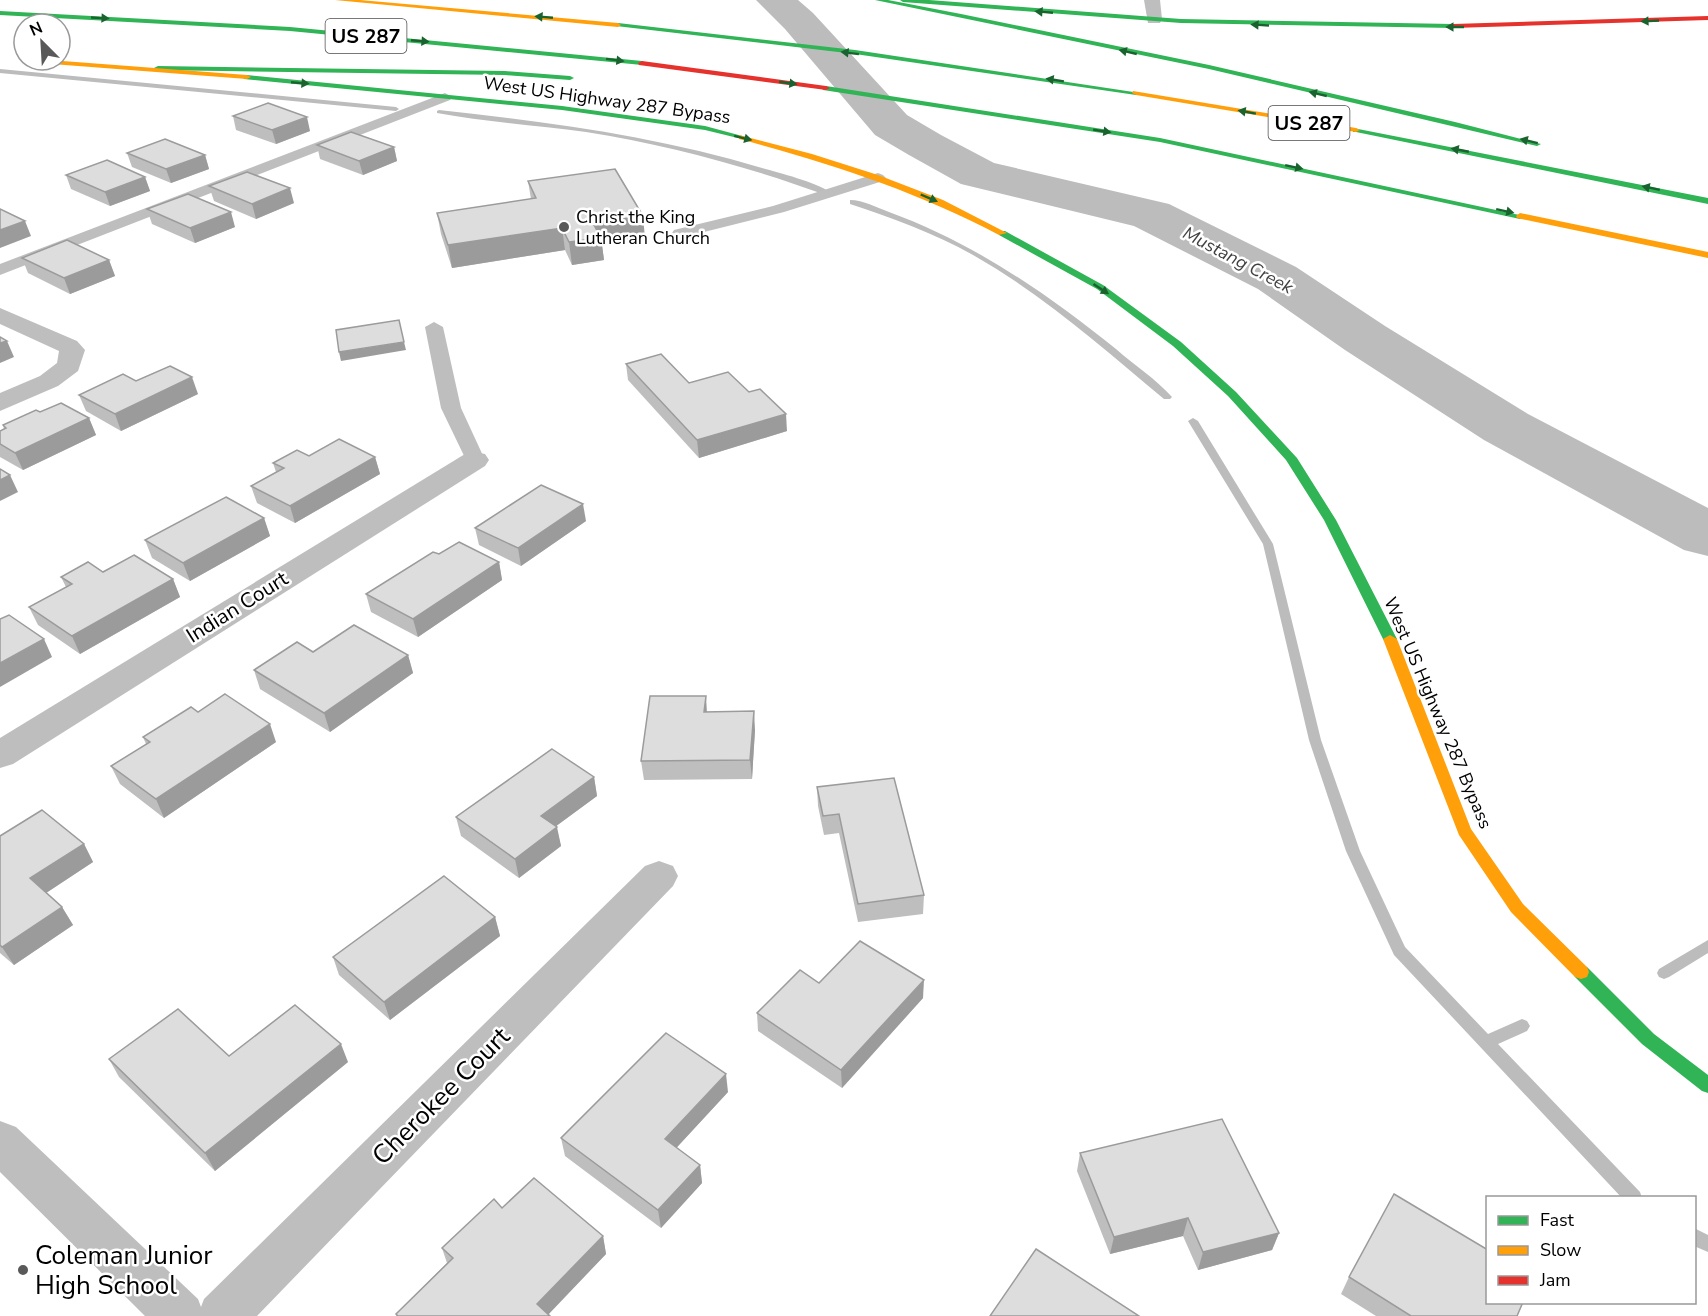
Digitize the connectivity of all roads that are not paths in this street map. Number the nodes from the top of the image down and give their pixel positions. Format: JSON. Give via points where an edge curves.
{"nodes":[{"id":1,"x":338,"y":0,"type":"edge"},
{"id":2,"x":878,"y":0,"type":"edge"},
{"id":3,"x":903,"y":0,"type":"edge"},
{"id":4,"x":1152,"y":0,"type":"edge"},
{"id":5,"x":0,"y":13,"type":"edge"},
{"id":6,"x":1708,"y":18,"type":"edge"},
{"id":7,"x":1154,"y":19,"type":"junction"},
{"id":8,"x":8,"y":59,"type":"dead end"},
{"id":9,"x":12,"y":59,"type":"edge"},
{"id":10,"x":72,"y":63,"type":"edge"},
{"id":11,"x":158,"y":68,"type":"junction"},
{"id":12,"x":584,"y":79,"type":"dead end"},
{"id":13,"x":733,"y":90,"type":"dead end"},
{"id":14,"x":445,"y":97,"type":"junction"},
{"id":15,"x":982,"y":113,"type":"junction"},
{"id":16,"x":1548,"y":146,"type":"dead end"},
{"id":17,"x":878,"y":178,"type":"junction"},
{"id":18,"x":1708,"y":201,"type":"edge"},
{"id":19,"x":680,"y":233,"type":"dead end"},
{"id":20,"x":1708,"y":255,"type":"edge"},
{"id":21,"x":0,"y":270,"type":"edge"},
{"id":22,"x":0,"y":315,"type":"edge"},
{"id":23,"x":434,"y":327,"type":"dead end"},
{"id":24,"x":0,"y":403,"type":"edge"},
{"id":25,"x":475,"y":460,"type":"joint"},
{"id":26,"x":0,"y":755,"type":"edge"},
{"id":27,"x":659,"y":876,"type":"dead end"},
{"id":28,"x":1708,"y":1085,"type":"edge"},
{"id":29,"x":0,"y":1142,"type":"edge"},
{"id":30,"x":180,"y":1316,"type":"edge"},
{"id":31,"x":222,"y":1316,"type":"edge"}],
"edges":[{"from":18,"to":1,"type":"main road","number":"US 287","one_way":true,"via":[[1584,174],[1051,79],[686,32]]},
{"from":16,"to":2,"type":"main road","one_way":true,"via":[[1002,23]]},
{"from":7,"to":3,"type":"main road","one_way":true},
{"from":4,"to":7,"type":"street"},
{"from":5,"to":15,"type":"main road","number":"US 287","one_way":true,"via":[[290,29],[601,58]]},
{"from":6,"to":7,"type":"main road","one_way":true,"via":[[1489,27],[1271,25]]},
{"from":8,"to":9,"type":"main road","name":"West US Highway 287 Bypass"},
{"from":10,"to":11,"type":"main road","name":"West US Highway 287 Bypass"},
{"from":11,"to":12,"type":"main road"},
{"from":11,"to":14,"type":"main road","name":"West US Highway 287 Bypass","one_way":true},
{"from":13,"to":15,"type":"main road"},
{"from":14,"to":17,"type":"main road","name":"West US Highway 287 Bypass","one_way":true,"via":[[705,128],[806,154]]},
{"from":14,"to":21,"type":"lane"},
{"from":15,"to":20,"type":"main road","number":"US 287","one_way":true,"via":[[1160,140]]},
{"from":17,"to":19,"type":"lane","via":[[778,209]]},
{"from":17,"to":28,"type":"main road","name":"West US Highway 287 Bypass","one_way":true,"via":[[972,216],[1100,287],[1176,344],[1232,394],[1284,450],[1329,520],[1387,630],[1464,831],[1517,908],[1648,1039]]},
{"from":22,"to":24,"type":"street","via":[[72,350],[69,366],[49,381]]},
{"from":23,"to":25,"type":"lane","via":[[452,408]]},
{"from":25,"to":26,"type":"street","name":"Indian Court"},
{"from":27,"to":31,"type":"street","name":"Cherokee Court"},
{"from":29,"to":30,"type":"street"}]}
